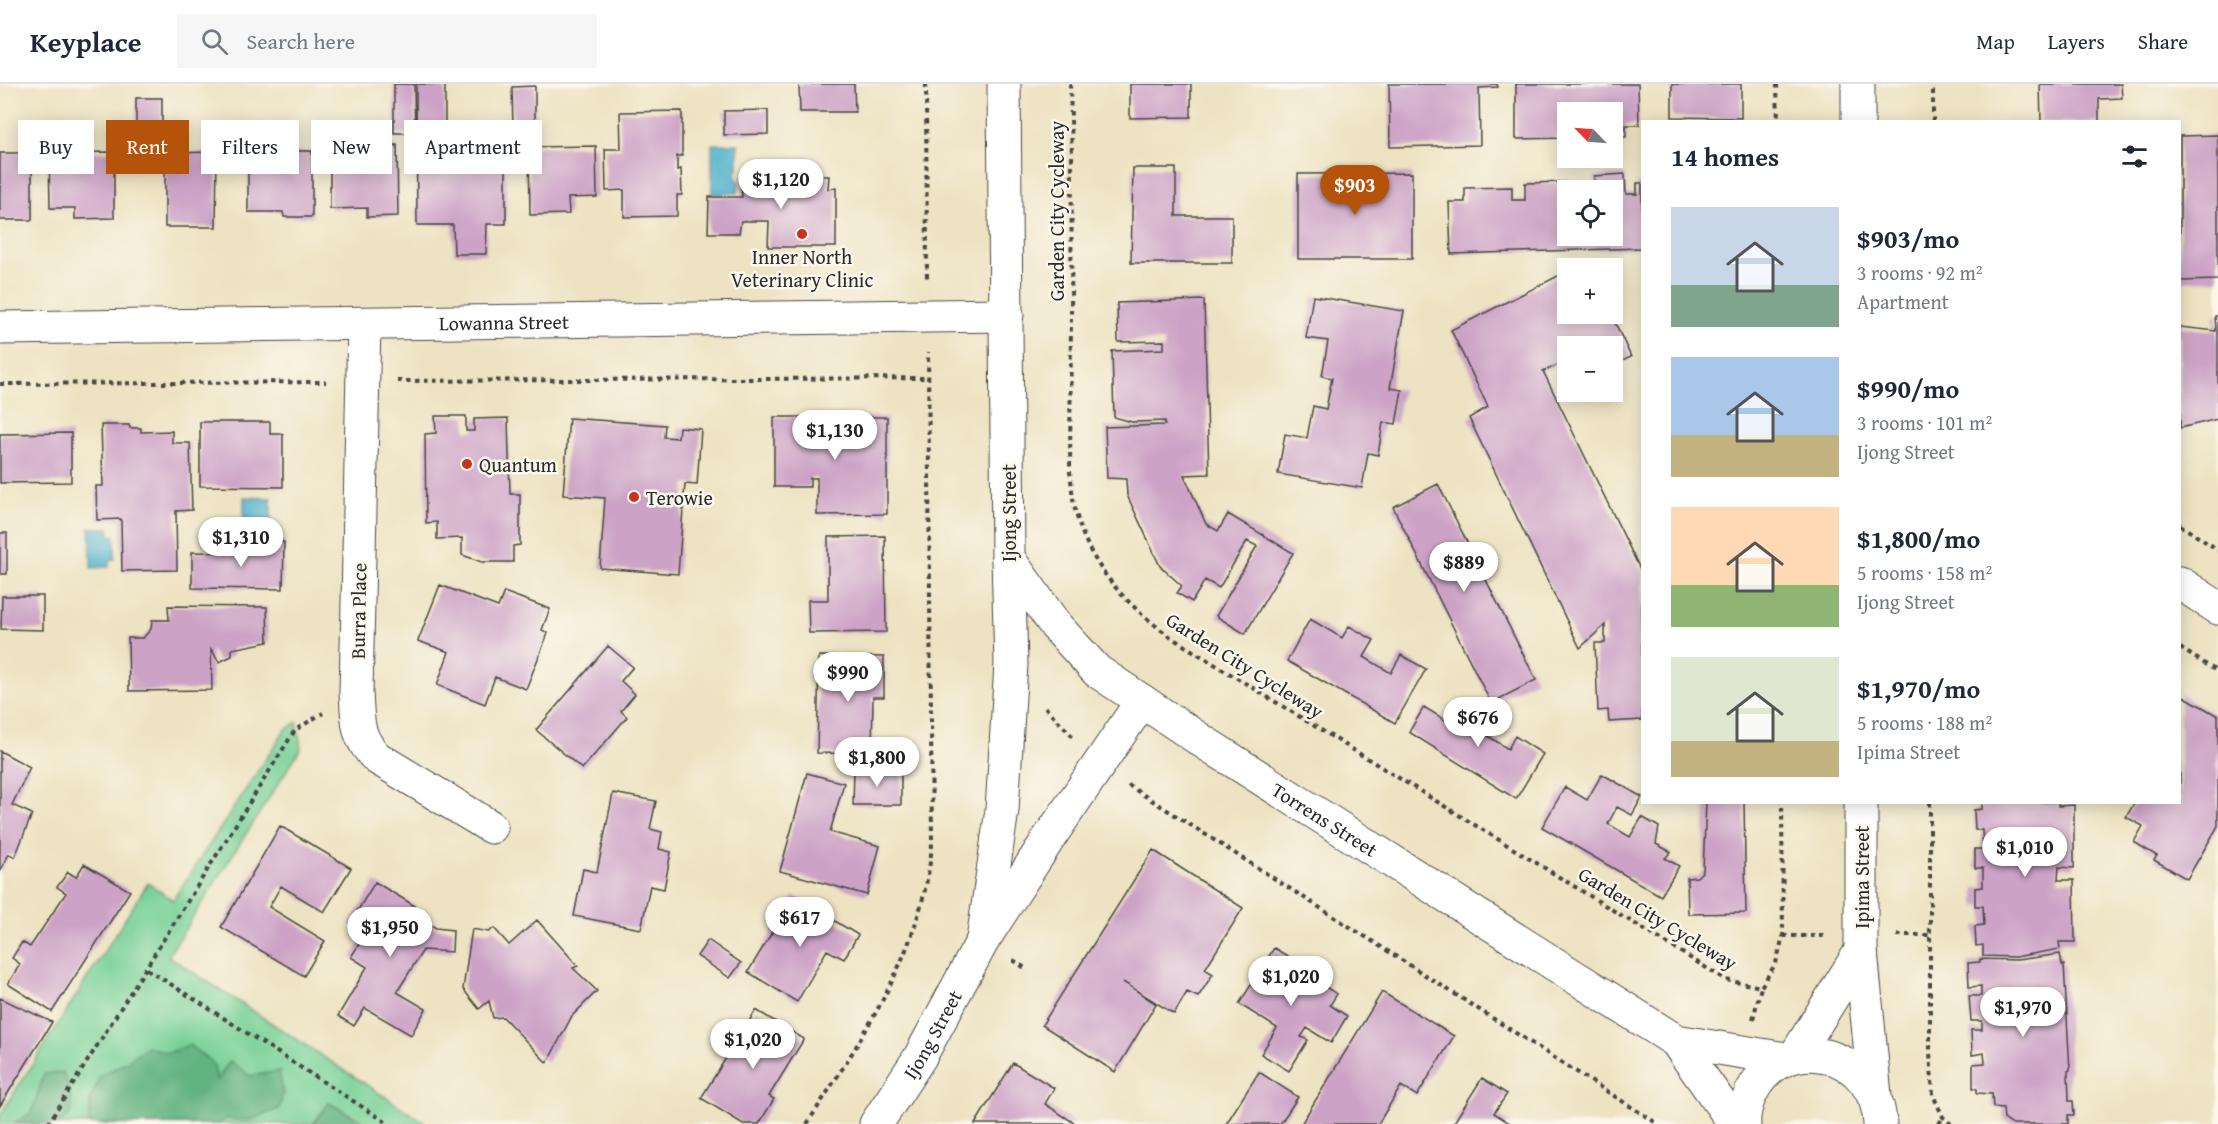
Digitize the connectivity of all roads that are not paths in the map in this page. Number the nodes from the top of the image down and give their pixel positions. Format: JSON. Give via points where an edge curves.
{"nodes":[{"id":1,"x":1004,"y":84,"type":"edge"},
{"id":2,"x":1858,"y":84,"type":"edge"},
{"id":3,"x":1858,"y":120,"type":"edge"},
{"id":4,"x":1007,"y":315,"type":"junction"},
{"id":5,"x":364,"y":324,"type":"junction"},
{"id":6,"x":0,"y":328,"type":"edge"},
{"id":7,"x":1008,"y":558,"type":"junction"},
{"id":8,"x":2181,"y":584,"type":"edge"},
{"id":9,"x":2218,"y":608,"type":"edge"},
{"id":10,"x":1142,"y":701,"type":"junction"},
{"id":11,"x":1861,"y":804,"type":"edge"},
{"id":12,"x":492,"y":827,"type":"dead end"},
{"id":13,"x":983,"y":940,"type":"junction"},
{"id":14,"x":1861,"y":951,"type":"junction"},
{"id":15,"x":1676,"y":1041,"type":"junction"},
{"id":16,"x":1791,"y":1057,"type":"junction"},
{"id":17,"x":1877,"y":1110,"type":"edge"},
{"id":18,"x":876,"y":1124,"type":"edge"},
{"id":19,"x":1735,"y":1124,"type":"edge"},
{"id":20,"x":1744,"y":1124,"type":"edge"}],
"edges":[{"from":1,"to":4,"type":"street","name":"Ijong Street"},
{"from":2,"to":3,"type":"street"},
{"from":4,"to":5,"type":"street","name":"Lowanna Street"},
{"from":4,"to":7,"type":"street","name":"Ijong Street"},
{"from":5,"to":6,"type":"street","name":"Lowanna Street"},
{"from":5,"to":12,"type":"street","name":"Burra Place","via":[[358,730],[377,758]]},
{"from":7,"to":10,"type":"street","name":"Torrens Street","via":[[1056,626],[1097,671]]},
{"from":7,"to":13,"type":"street","name":"Ijong Street","via":[[1011,664],[1002,810]]},
{"from":8,"to":9,"type":"street"},
{"from":10,"to":13,"type":"street","name":"Ijong Street"},
{"from":10,"to":15,"type":"street","name":"Torrens Street"},
{"from":11,"to":14,"type":"street","name":"Ipima Street"},
{"from":13,"to":18,"type":"street","name":"Ijong Street","via":[[920,1057]]},
{"from":14,"to":16,"type":"street","name":"Ipima Street"},
{"from":14,"to":17,"type":"street","name":"Ipima Street"},
{"from":15,"to":16,"type":"street","name":"Torrens Street"},
{"from":15,"to":19,"type":"street","name":"Torrens Street"},
{"from":16,"to":17,"type":"street","name":"Torrens Street","via":[[1816,1054],[1851,1066],[1865,1079]]},
{"from":16,"to":20,"type":"street","via":[[1756,1083],[1747,1100]]}]}
